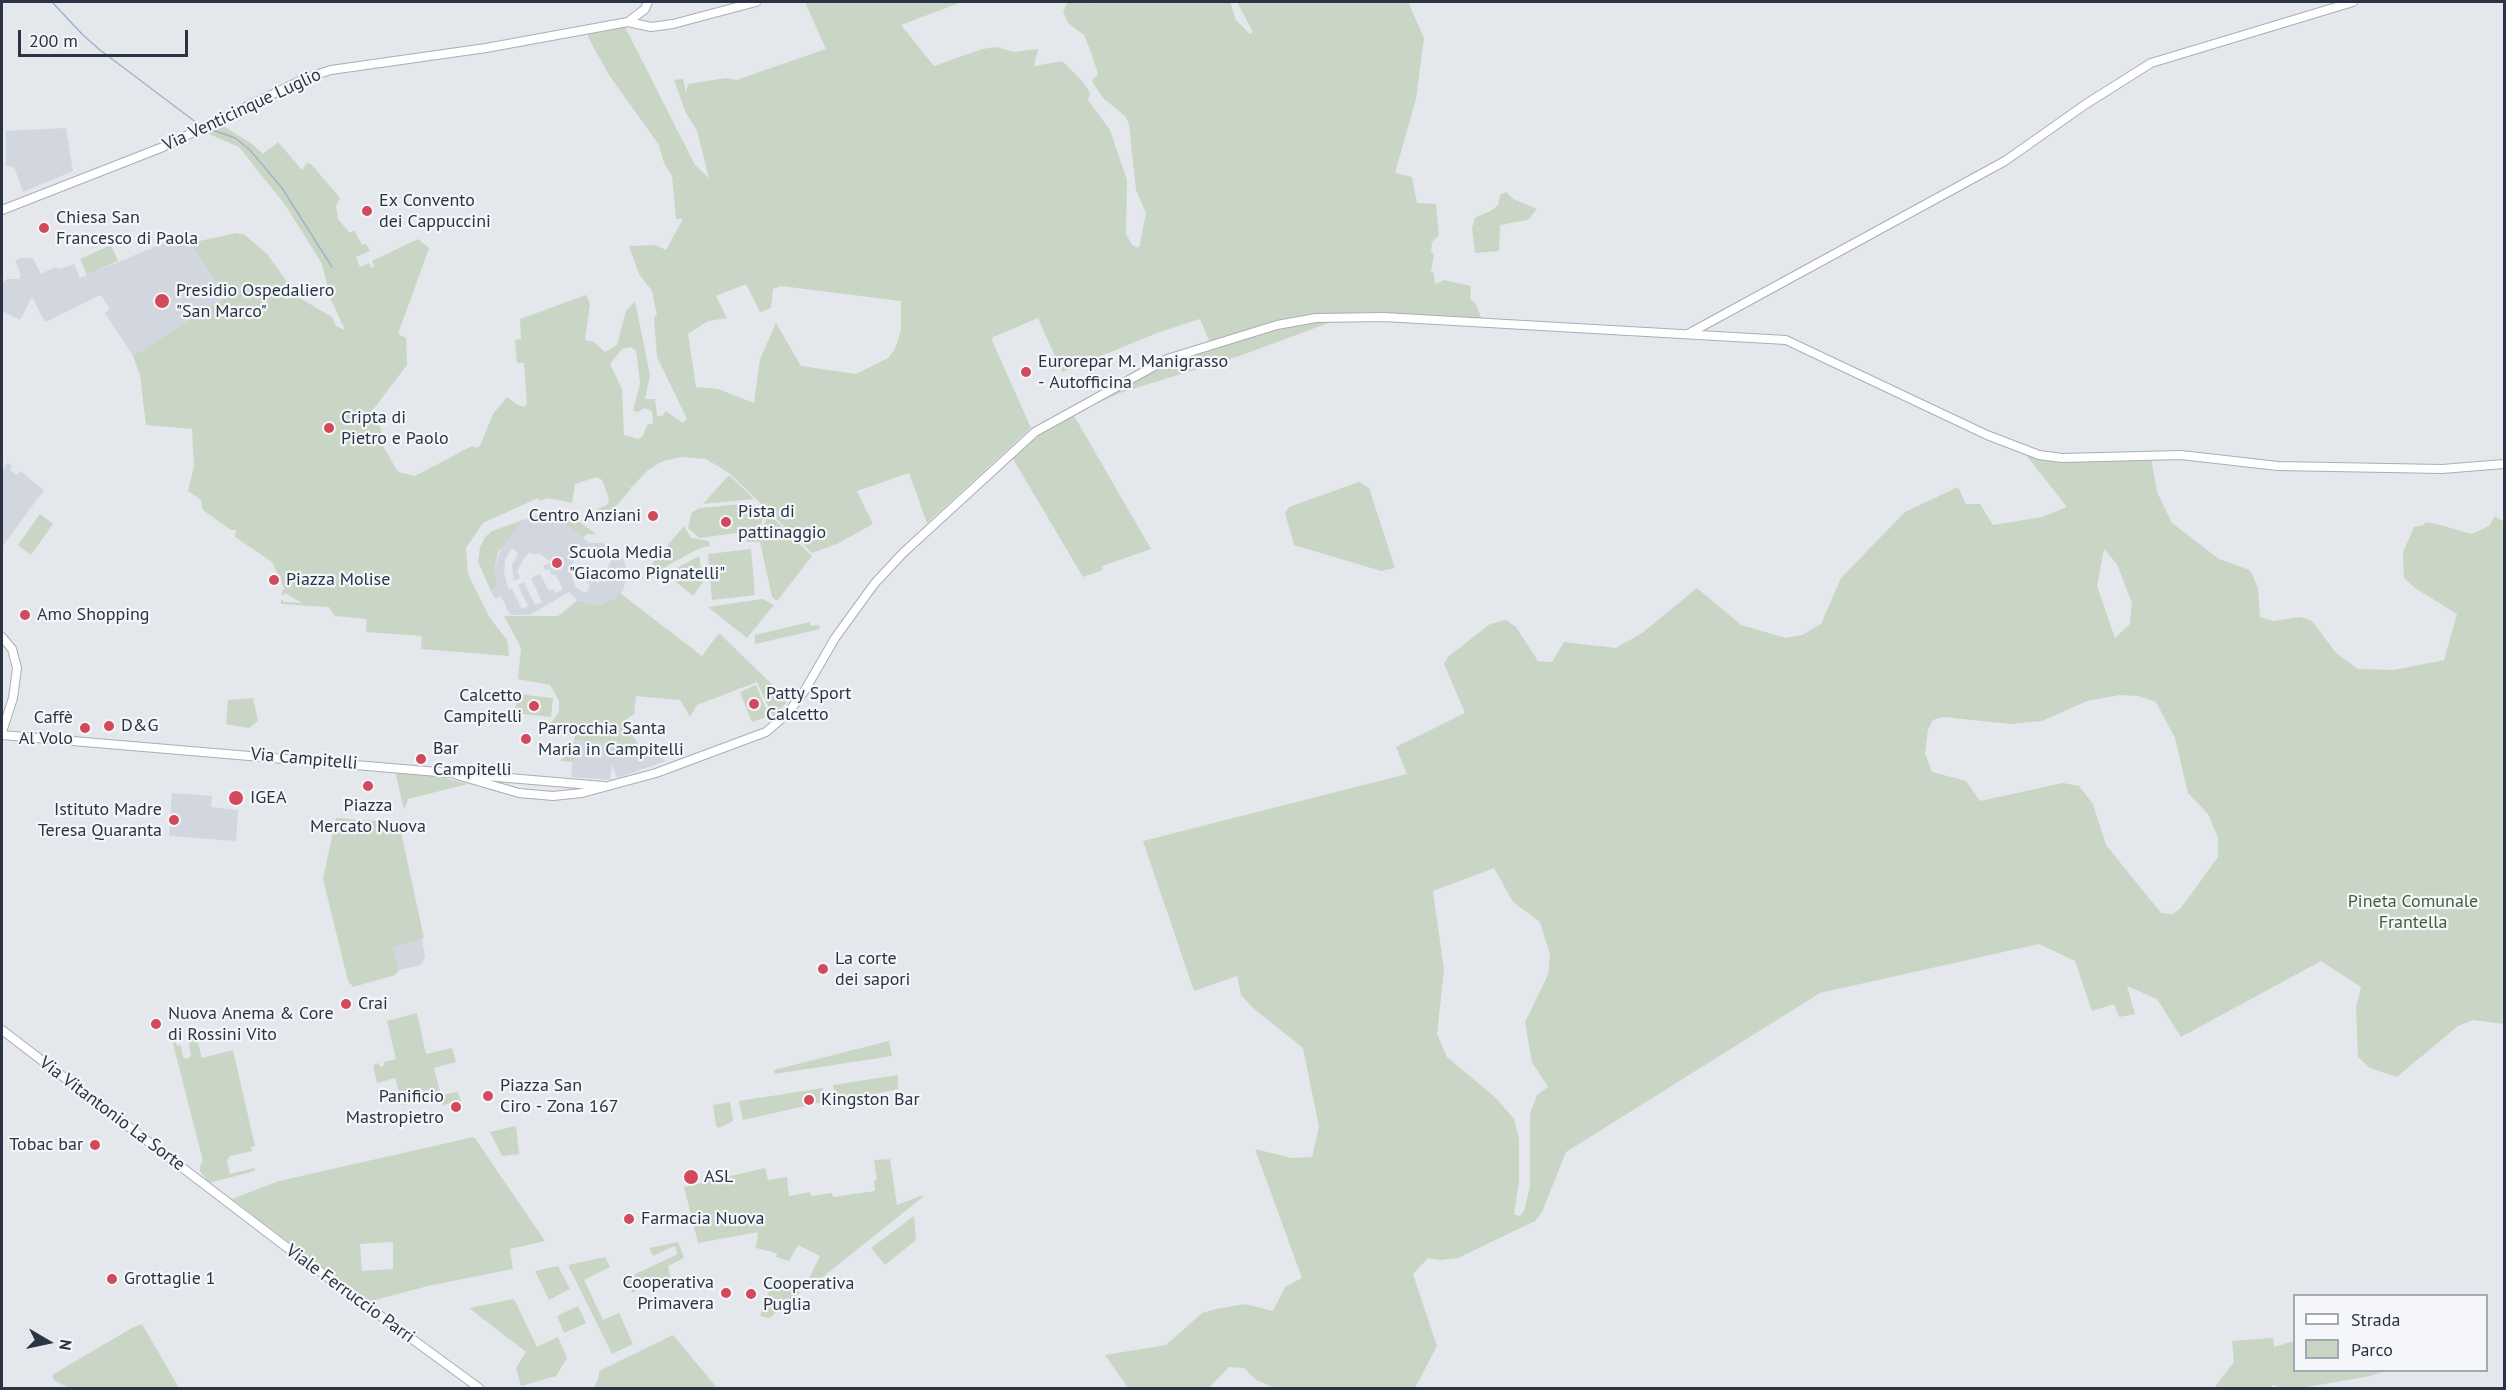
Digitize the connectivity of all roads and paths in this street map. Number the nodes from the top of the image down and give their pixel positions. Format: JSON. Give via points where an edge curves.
{"nodes":[{"id":1,"x":648,"y":2,"type":"edge"},
{"id":2,"x":756,"y":2,"type":"edge"},
{"id":3,"x":2353,"y":2,"type":"edge"},
{"id":4,"x":631,"y":21,"type":"junction"},
{"id":5,"x":2,"y":210,"type":"edge"},
{"id":6,"x":1687,"y":334,"type":"junction"},
{"id":7,"x":2505,"y":464,"type":"edge"},
{"id":8,"x":2,"y":637,"type":"edge"},
{"id":9,"x":2,"y":733,"type":"edge"},
{"id":10,"x":457,"y":775,"type":"junction"},
{"id":11,"x":607,"y":786,"type":"junction"},
{"id":12,"x":2,"y":1030,"type":"edge"},
{"id":13,"x":223,"y":1198,"type":"joint"},
{"id":14,"x":479,"y":1389,"type":"edge"}],
"edges":[{"from":1,"to":4,"type":"street"},
{"from":2,"to":4,"type":"street","name":"Via Venticinque Luglio","via":[[673,24],[651,27]]},
{"from":3,"to":6,"type":"street","via":[[2151,63],[2005,161]]},
{"from":4,"to":5,"type":"street","name":"Via Venticinque Luglio","via":[[486,48],[331,70],[306,78],[163,147]]},
{"from":6,"to":7,"type":"street","via":[[1786,340],[1987,435],[2039,455],[2181,455],[2278,466],[2450,469]]},
{"from":6,"to":11,"type":"street","via":[[1333,316],[1277,325],[1167,359],[1035,432],[911,545],[861,601],[788,713],[766,732],[665,770]]},
{"from":8,"to":9,"type":"street","via":[[12,649],[17,668]]},
{"from":9,"to":10,"type":"street","name":"Via Campitelli"},
{"from":10,"to":11,"type":"street","name":"Via Campitelli"},
{"from":10,"to":11,"type":"street","via":[[537,795],[575,794]]},
{"from":12,"to":13,"type":"street","name":"Via Vitantonio La Sorte"},
{"from":13,"to":14,"type":"street","name":"Viale Ferruccio Parri"}]}
